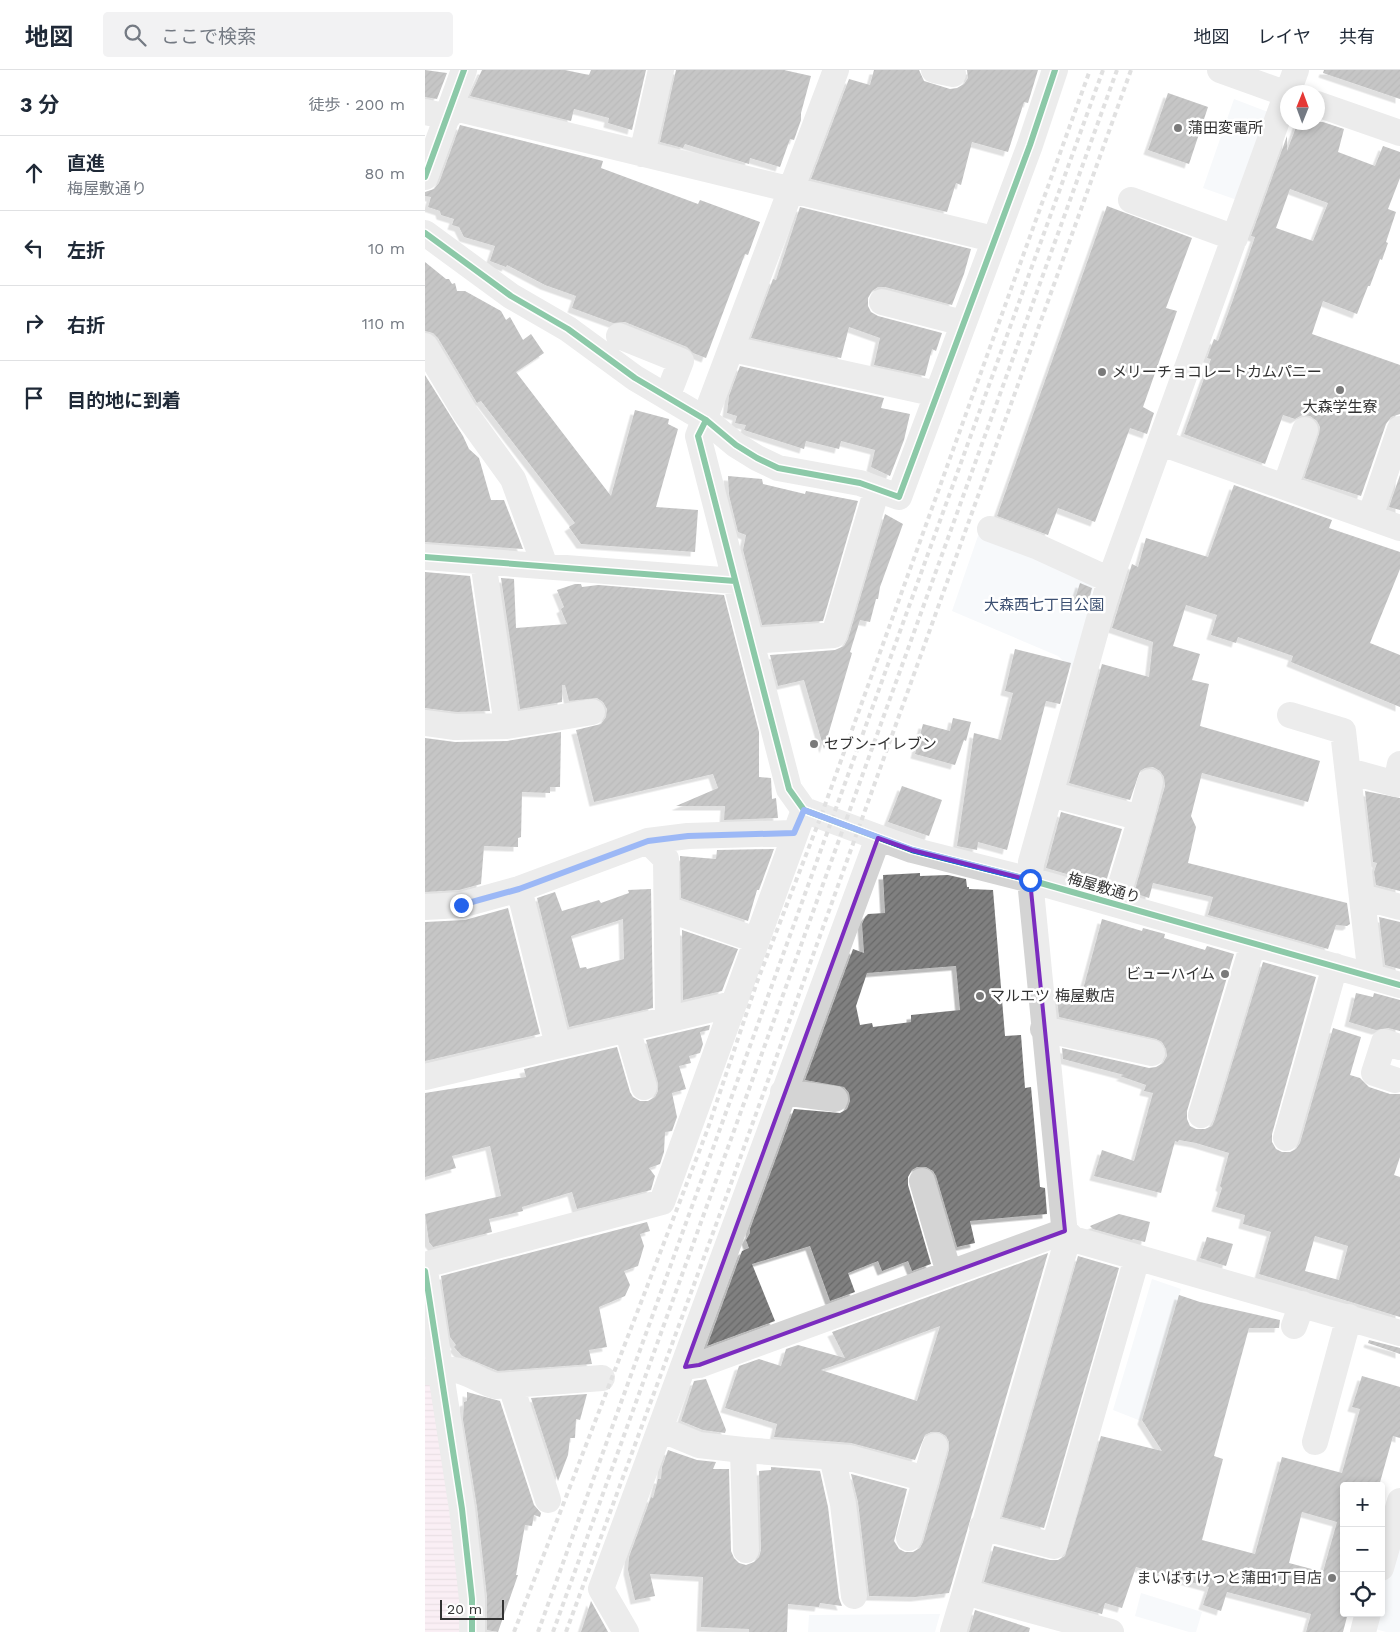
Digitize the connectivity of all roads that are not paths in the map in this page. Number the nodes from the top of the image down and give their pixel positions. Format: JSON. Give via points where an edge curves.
{"nodes":[{"id":1,"x":464,"y":70,"type":"edge"},
{"id":2,"x":661,"y":70,"type":"edge"},
{"id":3,"x":836,"y":70,"type":"edge"},
{"id":4,"x":1055,"y":70,"type":"edge"},
{"id":5,"x":1220,"y":70,"type":"edge"},
{"id":6,"x":1296,"y":70,"type":"edge"},
{"id":7,"x":1291,"y":85,"type":"edge"},
{"id":8,"x":1280,"y":90,"type":"edge"},
{"id":9,"x":1325,"y":107,"type":"edge"},
{"id":10,"x":441,"y":112,"type":"edge"},
{"id":11,"x":1280,"y":115,"type":"edge"},
{"id":12,"x":1400,"y":133,"type":"edge"},
{"id":13,"x":643,"y":154,"type":"junction"},
{"id":14,"x":425,"y":177,"type":"edge"},
{"id":15,"x":791,"y":189,"type":"junction"},
{"id":16,"x":1131,"y":200,"type":"dead end"},
{"id":17,"x":425,"y":234,"type":"edge"},
{"id":18,"x":1235,"y":238,"type":"junction"},
{"id":19,"x":993,"y":239,"type":"junction"},
{"id":20,"x":882,"y":302,"type":"dead end"},
{"id":21,"x":963,"y":323,"type":"junction"},
{"id":22,"x":619,"y":336,"type":"dead end"},
{"id":23,"x":425,"y":346,"type":"edge"},
{"id":24,"x":732,"y":349,"type":"junction"},
{"id":25,"x":937,"y":394,"type":"junction"},
{"id":26,"x":667,"y":397,"type":"junction"},
{"id":27,"x":706,"y":420,"type":"junction"},
{"id":28,"x":1400,"y":429,"type":"edge"},
{"id":29,"x":1305,"y":430,"type":"dead end"},
{"id":30,"x":1161,"y":443,"type":"junction"},
{"id":31,"x":1285,"y":487,"type":"junction"},
{"id":32,"x":877,"y":489,"type":"junction"},
{"id":33,"x":1370,"y":517,"type":"junction"},
{"id":34,"x":1400,"y":528,"type":"edge"},
{"id":35,"x":991,"y":529,"type":"dead end"},
{"id":36,"x":425,"y":557,"type":"edge"},
{"id":37,"x":483,"y":561,"type":"junction"},
{"id":38,"x":545,"y":566,"type":"junction"},
{"id":39,"x":1110,"y":580,"type":"junction"},
{"id":40,"x":735,"y":581,"type":"junction"},
{"id":41,"x":751,"y":640,"type":"junction"},
{"id":42,"x":592,"y":712,"type":"dead end"},
{"id":43,"x":1290,"y":715,"type":"dead end"},
{"id":44,"x":425,"y":723,"type":"edge"},
{"id":45,"x":507,"y":726,"type":"junction"},
{"id":46,"x":1349,"y":771,"type":"junction"},
{"id":47,"x":1399,"y":778,"type":"edge"},
{"id":48,"x":1150,"y":782,"type":"dead end"},
{"id":49,"x":1050,"y":794,"type":"junction"},
{"id":50,"x":804,"y":810,"type":"junction"},
{"id":51,"x":1141,"y":818,"type":"junction"},
{"id":52,"x":794,"y":833,"type":"junction"},
{"id":53,"x":878,"y":838,"type":"junction"},
{"id":54,"x":648,"y":841,"type":"junction"},
{"id":55,"x":1030,"y":880,"type":"junction"},
{"id":56,"x":519,"y":889,"type":"junction"},
{"id":57,"x":1362,"y":897,"type":"junction"},
{"id":58,"x":1115,"y":904,"type":"junction"},
{"id":59,"x":425,"y":907,"type":"edge"},
{"id":60,"x":1400,"y":907,"type":"edge"},
{"id":61,"x":667,"y":910,"type":"junction"},
{"id":62,"x":756,"y":940,"type":"junction"},
{"id":63,"x":1253,"y":944,"type":"junction"},
{"id":64,"x":1335,"y":966,"type":"junction"},
{"id":65,"x":1371,"y":977,"type":"junction"},
{"id":66,"x":1400,"y":985,"type":"edge"},
{"id":67,"x":733,"y":1004,"type":"junction"},
{"id":68,"x":668,"y":1020,"type":"junction"},
{"id":69,"x":627,"y":1029,"type":"junction"},
{"id":70,"x":1043,"y":1029,"type":"junction"},
{"id":71,"x":558,"y":1045,"type":"junction"},
{"id":72,"x":1400,"y":1047,"type":"edge"},
{"id":73,"x":1153,"y":1053,"type":"dead end"},
{"id":74,"x":425,"y":1076,"type":"edge"},
{"id":75,"x":1395,"y":1080,"type":"dead end"},
{"id":76,"x":644,"y":1087,"type":"dead end"},
{"id":77,"x":783,"y":1092,"type":"junction"},
{"id":78,"x":835,"y":1099,"type":"dead end"},
{"id":79,"x":1201,"y":1115,"type":"dead end"},
{"id":80,"x":1286,"y":1138,"type":"dead end"},
{"id":81,"x":922,"y":1181,"type":"dead end"},
{"id":82,"x":1065,"y":1231,"type":"junction"},
{"id":83,"x":1137,"y":1258,"type":"junction"},
{"id":84,"x":425,"y":1265,"type":"edge"},
{"id":85,"x":425,"y":1271,"type":"edge"},
{"id":86,"x":949,"y":1273,"type":"junction"},
{"id":87,"x":1349,"y":1317,"type":"junction"},
{"id":88,"x":1400,"y":1332,"type":"edge"},
{"id":89,"x":685,"y":1367,"type":"junction"},
{"id":90,"x":434,"y":1372,"type":"edge"},
{"id":91,"x":602,"y":1378,"type":"dead end"},
{"id":92,"x":511,"y":1386,"type":"junction"},
{"id":93,"x":660,"y":1429,"type":"junction"},
{"id":94,"x":1315,"y":1442,"type":"dead end"},
{"id":95,"x":935,"y":1446,"type":"dead end"},
{"id":96,"x":743,"y":1450,"type":"junction"},
{"id":97,"x":832,"y":1457,"type":"junction"},
{"id":98,"x":926,"y":1479,"type":"junction"},
{"id":99,"x":548,"y":1500,"type":"dead end"},
{"id":100,"x":1400,"y":1502,"type":"edge"},
{"id":101,"x":982,"y":1526,"type":"junction"},
{"id":102,"x":909,"y":1538,"type":"dead end"},
{"id":103,"x":746,"y":1550,"type":"dead end"},
{"id":104,"x":1385,"y":1554,"type":"edge"},
{"id":105,"x":965,"y":1592,"type":"junction"},
{"id":106,"x":854,"y":1596,"type":"dead end"},
{"id":107,"x":1367,"y":1617,"type":"edge"},
{"id":108,"x":472,"y":1632,"type":"edge"},
{"id":109,"x":626,"y":1632,"type":"edge"},
{"id":110,"x":953,"y":1632,"type":"edge"},
{"id":111,"x":1111,"y":1632,"type":"edge"},
{"id":112,"x":1363,"y":1632,"type":"edge"}],
"edges":[{"from":1,"to":10,"type":"street"},
{"from":2,"to":13,"type":"street"},
{"from":3,"to":15,"type":"street"},
{"from":4,"to":19,"type":"street"},
{"from":5,"to":8,"type":"street"},
{"from":6,"to":7,"type":"street"},
{"from":9,"to":12,"type":"street"},
{"from":10,"to":13,"type":"street"},
{"from":10,"to":14,"type":"street"},
{"from":11,"to":18,"type":"street"},
{"from":13,"to":15,"type":"street"},
{"from":15,"to":19,"type":"street"},
{"from":15,"to":24,"type":"street"},
{"from":16,"to":18,"type":"street"},
{"from":17,"to":26,"type":"street","via":[[511,296]]},
{"from":18,"to":30,"type":"street"},
{"from":19,"to":21,"type":"street"},
{"from":20,"to":21,"type":"street"},
{"from":21,"to":25,"type":"street"},
{"from":22,"to":26,"type":"street","via":[[681,361]]},
{"from":23,"to":38,"type":"street","via":[[466,414],[513,480]]},
{"from":24,"to":25,"type":"street"},
{"from":24,"to":27,"type":"street"},
{"from":25,"to":32,"type":"street","via":[[899,497]]},
{"from":26,"to":27,"type":"street"},
{"from":27,"to":32,"type":"street","via":[[736,445],[778,468]]},
{"from":27,"to":40,"type":"street","via":[[698,436]]},
{"from":28,"to":33,"type":"street"},
{"from":29,"to":31,"type":"street"},
{"from":30,"to":31,"type":"street"},
{"from":30,"to":39,"type":"street"},
{"from":31,"to":33,"type":"street"},
{"from":32,"to":41,"type":"street","via":[[834,635]]},
{"from":33,"to":34,"type":"street"},
{"from":35,"to":39,"type":"street"},
{"from":36,"to":37,"type":"street"},
{"from":37,"to":38,"type":"street"},
{"from":37,"to":45,"type":"street"},
{"from":38,"to":40,"type":"street"},
{"from":39,"to":49,"type":"street"},
{"from":40,"to":41,"type":"street"},
{"from":41,"to":50,"type":"street","via":[[789,789]]},
{"from":42,"to":45,"type":"street"},
{"from":43,"to":46,"type":"street","via":[[1343,732]]},
{"from":44,"to":45,"type":"street","via":[[455,727]]},
{"from":46,"to":47,"type":"street"},
{"from":46,"to":57,"type":"street"},
{"from":48,"to":51,"type":"street"},
{"from":49,"to":51,"type":"street"},
{"from":49,"to":55,"type":"street","via":[[1031,862]]},
{"from":50,"to":52,"type":"street"},
{"from":50,"to":53,"type":"street","name":"梅屋敷通り"},
{"from":51,"to":58,"type":"street"},
{"from":52,"to":54,"type":"street","via":[[688,836]]},
{"from":52,"to":62,"type":"street"},
{"from":53,"to":55,"type":"street","name":"梅屋敷通り"},
{"from":53,"to":77,"type":"street"},
{"from":54,"to":56,"type":"street"},
{"from":54,"to":61,"type":"street","via":[[666,859]]},
{"from":55,"to":58,"type":"street","name":"梅屋敷通り","via":[[1080,900]]},
{"from":55,"to":70,"type":"street"},
{"from":56,"to":59,"type":"street","via":[[461,905]]},
{"from":56,"to":71,"type":"street"},
{"from":57,"to":60,"type":"street"},
{"from":57,"to":65,"type":"street"},
{"from":58,"to":63,"type":"street","name":"梅屋敷通り"},
{"from":61,"to":62,"type":"street"},
{"from":61,"to":68,"type":"street"},
{"from":62,"to":67,"type":"street"},
{"from":63,"to":64,"type":"street","name":"梅屋敷通り"},
{"from":63,"to":79,"type":"street"},
{"from":64,"to":65,"type":"street","name":"梅屋敷通り"},
{"from":64,"to":80,"type":"street"},
{"from":65,"to":66,"type":"street","name":"梅屋敷通り"},
{"from":67,"to":68,"type":"street"},
{"from":67,"to":84,"type":"street","via":[[662,1202]]},
{"from":68,"to":69,"type":"street"},
{"from":69,"to":71,"type":"street"},
{"from":69,"to":76,"type":"street"},
{"from":70,"to":73,"type":"street"},
{"from":70,"to":82,"type":"street","via":[[1057,1101]]},
{"from":71,"to":74,"type":"street"},
{"from":72,"to":75,"type":"street","via":[[1384,1042],[1374,1074]]},
{"from":77,"to":78,"type":"street"},
{"from":77,"to":89,"type":"street"},
{"from":81,"to":86,"type":"street"},
{"from":82,"to":83,"type":"street","via":[[1073,1239]]},
{"from":82,"to":86,"type":"street"},
{"from":82,"to":101,"type":"street","via":[[1064,1250]]},
{"from":83,"to":87,"type":"street","via":[[1298,1315]]},
{"from":83,"to":101,"type":"street","via":[[1054,1546]]},
{"from":85,"to":90,"type":"street"},
{"from":86,"to":89,"type":"street","via":[[699,1365]]},
{"from":87,"to":88,"type":"street"},
{"from":87,"to":94,"type":"street"},
{"from":89,"to":93,"type":"street"},
{"from":90,"to":92,"type":"street","via":[[464,1372],[485,1383]]},
{"from":90,"to":108,"type":"street","via":[[470,1581]]},
{"from":91,"to":92,"type":"street"},
{"from":92,"to":99,"type":"street"},
{"from":93,"to":96,"type":"street","via":[[699,1444]]},
{"from":93,"to":109,"type":"street","via":[[601,1589]]},
{"from":95,"to":98,"type":"street"},
{"from":96,"to":97,"type":"street"},
{"from":96,"to":103,"type":"street"},
{"from":97,"to":98,"type":"street","via":[[849,1458]]},
{"from":97,"to":106,"type":"street","via":[[843,1504]]},
{"from":98,"to":102,"type":"street"},
{"from":100,"to":104,"type":"street"},
{"from":101,"to":105,"type":"street"},
{"from":105,"to":110,"type":"street"},
{"from":105,"to":111,"type":"street"},
{"from":107,"to":112,"type":"street"}]}
